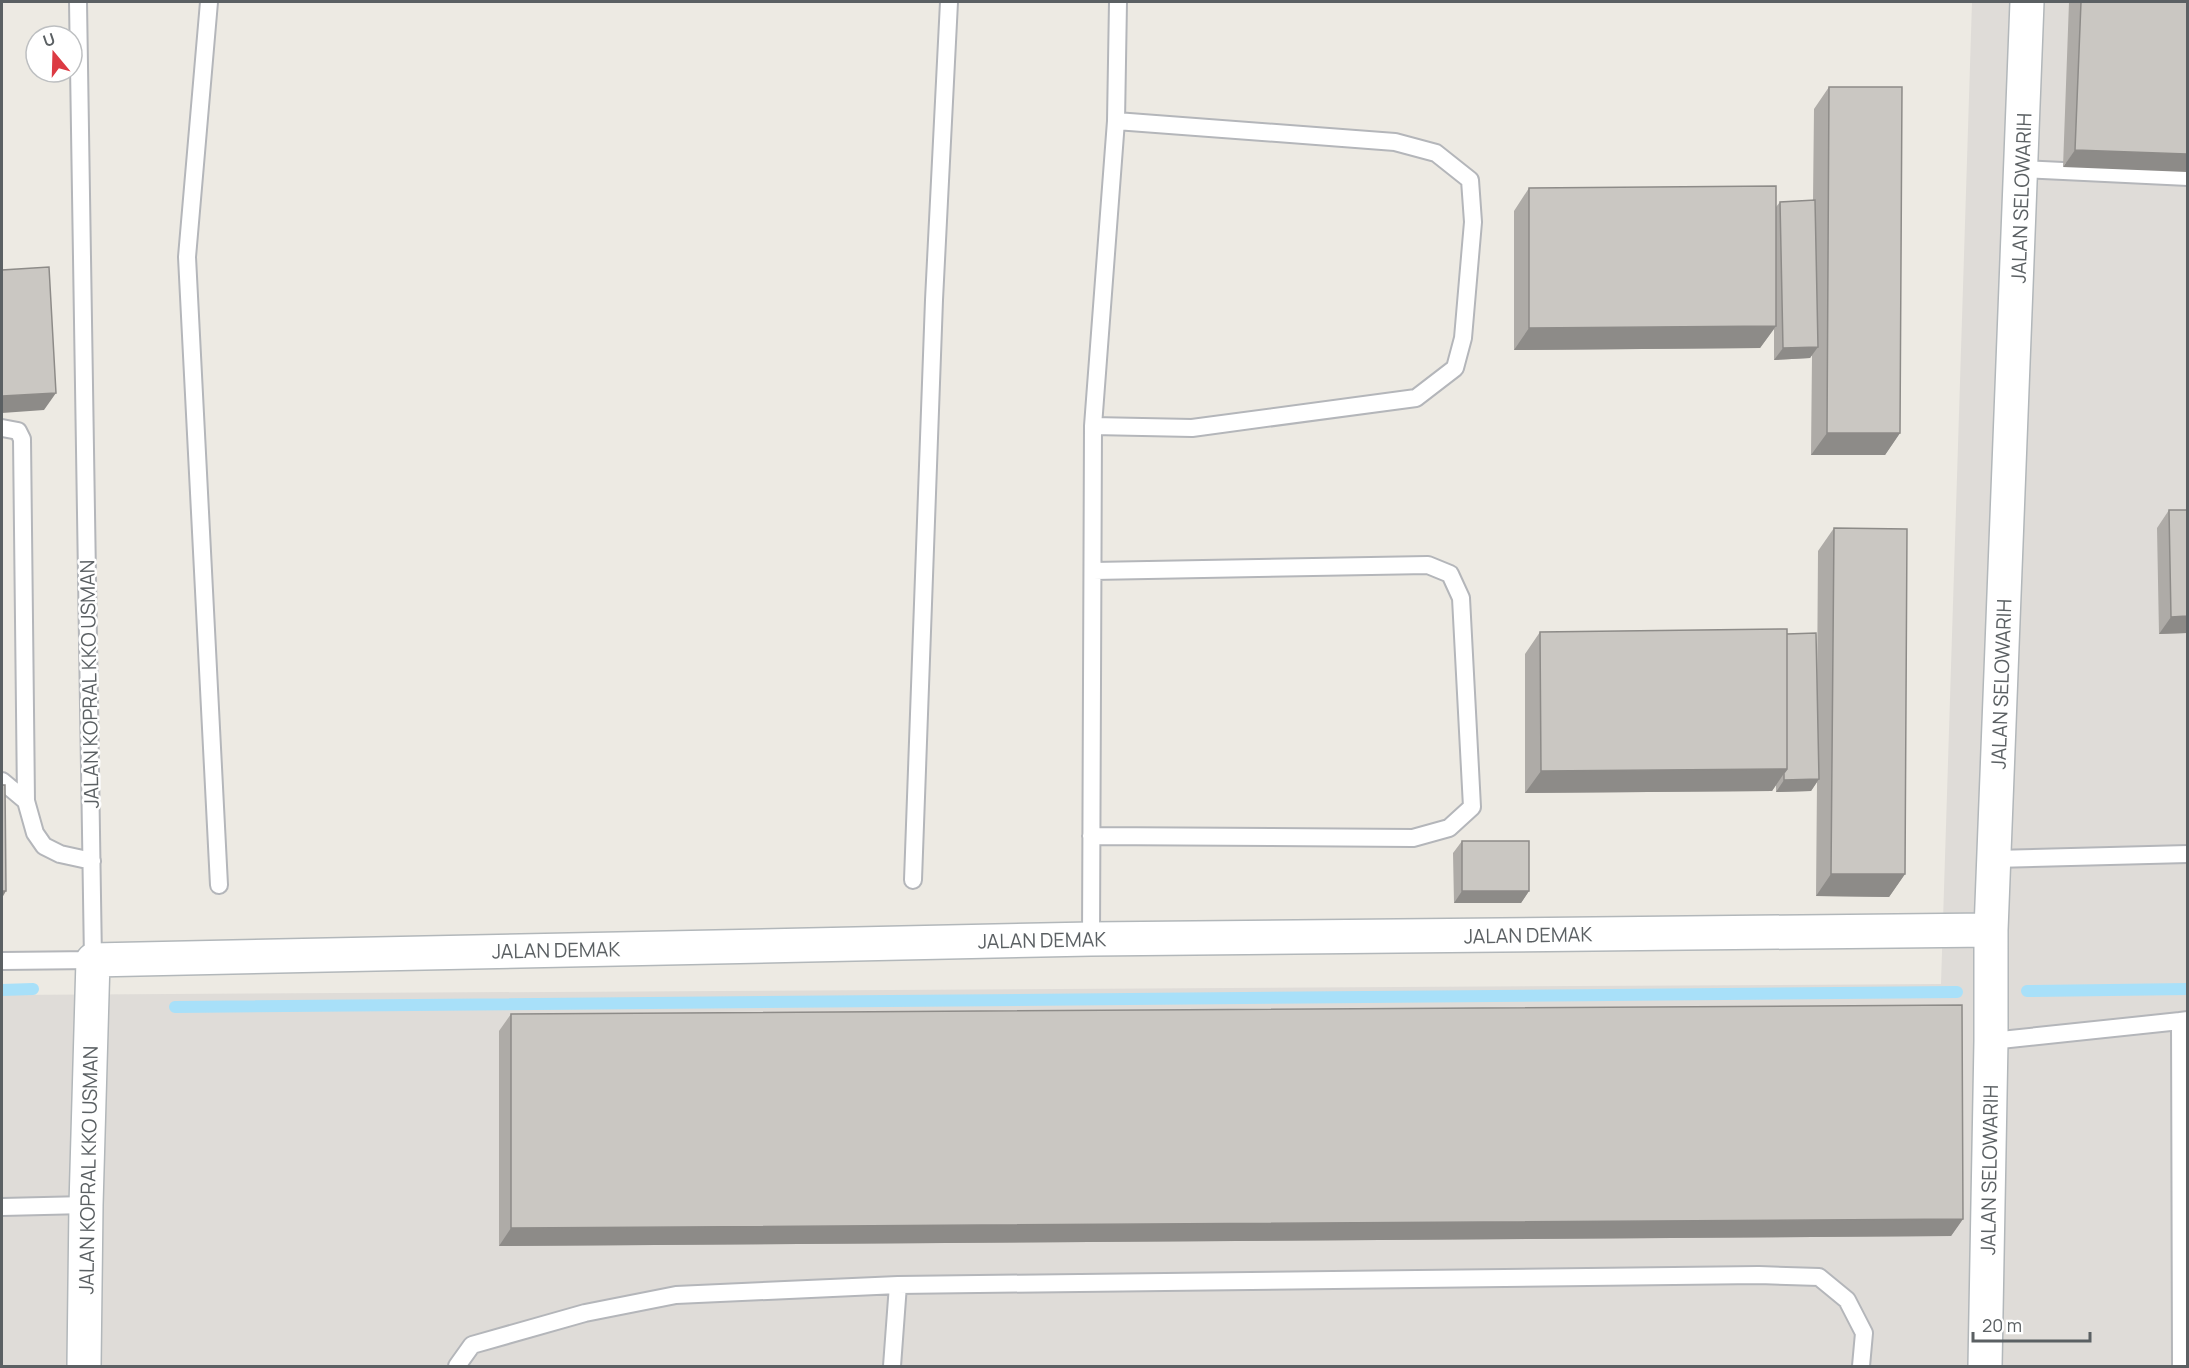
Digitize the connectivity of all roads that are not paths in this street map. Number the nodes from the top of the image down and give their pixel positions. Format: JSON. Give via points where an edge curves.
{"nodes":[{"id":1,"x":78,"y":2,"type":"edge"},
{"id":2,"x":209,"y":2,"type":"edge"},
{"id":3,"x":949,"y":2,"type":"edge"},
{"id":4,"x":1118,"y":2,"type":"edge"},
{"id":5,"x":2027,"y":2,"type":"edge"},
{"id":6,"x":1116,"y":122,"type":"junction"},
{"id":7,"x":2022,"y":169,"type":"junction"},
{"id":8,"x":2187,"y":177,"type":"edge"},
{"id":9,"x":1093,"y":426,"type":"junction"},
{"id":10,"x":2,"y":428,"type":"edge"},
{"id":11,"x":1093,"y":571,"type":"junction"},
{"id":12,"x":2,"y":781,"type":"edge"},
{"id":13,"x":26,"y":801,"type":"junction"},
{"id":14,"x":1091,"y":836,"type":"junction"},
{"id":15,"x":2187,"y":854,"type":"edge"},
{"id":16,"x":1994,"y":859,"type":"junction"},
{"id":17,"x":92,"y":861,"type":"junction"},
{"id":18,"x":913,"y":880,"type":"dead end"},
{"id":19,"x":219,"y":885,"type":"dead end"},
{"id":20,"x":1992,"y":930,"type":"junction"},
{"id":21,"x":1091,"y":939,"type":"junction"},
{"id":22,"x":93,"y":960,"type":"junction"},
{"id":23,"x":2,"y":961,"type":"edge"},
{"id":24,"x":2184,"y":1021,"type":"edge"},
{"id":25,"x":1991,"y":1041,"type":"junction"},
{"id":26,"x":86,"y":1205,"type":"junction"},
{"id":27,"x":2,"y":1207,"type":"edge"},
{"id":28,"x":897,"y":1284,"type":"junction"},
{"id":29,"x":84,"y":1366,"type":"edge"},
{"id":30,"x":457,"y":1366,"type":"edge"},
{"id":31,"x":892,"y":1366,"type":"edge"},
{"id":32,"x":1861,"y":1366,"type":"edge"},
{"id":33,"x":1985,"y":1366,"type":"edge"},
{"id":34,"x":2181,"y":1366,"type":"edge"}],
"edges":[{"from":1,"to":17,"type":"lane","name":"JALAN KOPRAL KKO USMAN"},
{"from":2,"to":19,"type":"lane","via":[[187,256]]},
{"from":3,"to":18,"type":"lane"},
{"from":4,"to":6,"type":"lane"},
{"from":5,"to":7,"type":"main road","name":"JALAN SELOWARIH"},
{"from":6,"to":9,"type":"lane"},
{"from":6,"to":9,"type":"lane","via":[[1395,142],[1436,153],[1470,180],[1473,222],[1463,338],[1455,368],[1416,398],[1192,428]]},
{"from":7,"to":8,"type":"lane"},
{"from":7,"to":16,"type":"main road","name":"JALAN SELOWARIH"},
{"from":9,"to":11,"type":"lane"},
{"from":10,"to":13,"type":"lane","via":[[18,431],[22,439]]},
{"from":11,"to":14,"type":"lane"},
{"from":11,"to":14,"type":"lane","via":[[1428,565],[1450,574],[1461,598],[1472,807],[1449,828],[1413,838]]},
{"from":12,"to":13,"type":"lane"},
{"from":13,"to":17,"type":"lane","via":[[35,832],[44,846]]},
{"from":14,"to":21,"type":"lane"},
{"from":15,"to":16,"type":"lane"},
{"from":16,"to":20,"type":"main road","name":"JALAN SELOWARIH"},
{"from":17,"to":22,"type":"lane","name":"JALAN KOPRAL KKO USMAN"},
{"from":20,"to":21,"type":"main road","name":"JALAN DEMAK"},
{"from":20,"to":25,"type":"main road","name":"JALAN SELOWARIH"},
{"from":21,"to":22,"type":"main road","name":"JALAN DEMAK"},
{"from":22,"to":23,"type":"lane"},
{"from":22,"to":26,"type":"main road","name":"JALAN KOPRAL KKO USMAN"},
{"from":24,"to":25,"type":"lane"},
{"from":24,"to":34,"type":"lane"},
{"from":25,"to":33,"type":"main road","name":"JALAN SELOWARIH"},
{"from":26,"to":27,"type":"lane"},
{"from":26,"to":29,"type":"main road","name":"JALAN KOPRAL KKO USMAN"},
{"from":28,"to":30,"type":"lane","via":[[676,1294],[585,1313],[472,1345]]},
{"from":28,"to":31,"type":"lane"},
{"from":28,"to":32,"type":"lane","via":[[1819,1277],[1847,1300],[1864,1333]]}]}
